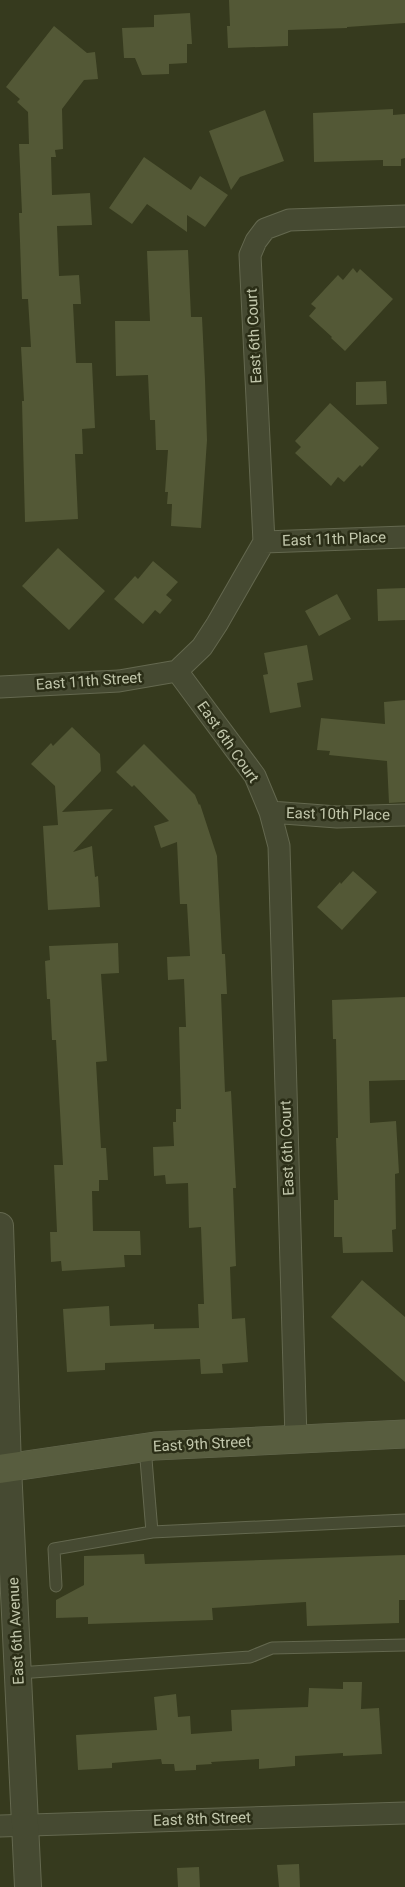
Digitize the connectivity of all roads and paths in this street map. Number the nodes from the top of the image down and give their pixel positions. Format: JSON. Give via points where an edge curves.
{"nodes":[{"id":1,"x":405,"y":216,"type":"edge"},
{"id":2,"x":405,"y":537,"type":"edge"},
{"id":3,"x":264,"y":542,"type":"junction"},
{"id":4,"x":177,"y":671,"type":"junction"},
{"id":5,"x":0,"y":687,"type":"edge"},
{"id":6,"x":270,"y":812,"type":"junction"},
{"id":7,"x":405,"y":815,"type":"edge"},
{"id":8,"x":0,"y":1226,"type":"edge"},
{"id":9,"x":1,"y":1296,"type":"edge"},
{"id":10,"x":2,"y":1328,"type":"edge"},
{"id":11,"x":405,"y":1434,"type":"edge"},
{"id":12,"x":296,"y":1439,"type":"junction"},
{"id":13,"x":145,"y":1447,"type":"junction"},
{"id":14,"x":4,"y":1468,"type":"edge"},
{"id":15,"x":405,"y":1520,"type":"edge"},
{"id":16,"x":152,"y":1532,"type":"junction"},
{"id":17,"x":56,"y":1586,"type":"dead end"},
{"id":18,"x":405,"y":1645,"type":"edge"},
{"id":19,"x":18,"y":1673,"type":"junction"},
{"id":20,"x":405,"y":1813,"type":"edge"},
{"id":21,"x":26,"y":1825,"type":"junction"},
{"id":22,"x":0,"y":1826,"type":"edge"},
{"id":23,"x":28,"y":1887,"type":"edge"}],
"edges":[{"from":1,"to":3,"type":"street","name":"East 6th Court","via":[[289,220],[265,229],[256,241],[250,255]]},
{"from":2,"to":3,"type":"street","name":"East 11th Place"},
{"from":3,"to":4,"type":"street","via":[[207,639]]},
{"from":4,"to":5,"type":"street","name":"East 11th Street","via":[[119,681]]},
{"from":4,"to":6,"type":"street","name":"East 6th Court","via":[[255,776]]},
{"from":6,"to":7,"type":"street","name":"East 10th Place","via":[[337,816]]},
{"from":6,"to":12,"type":"street","name":"East 6th Court","via":[[279,846]]},
{"from":8,"to":9,"type":"street","name":"East 6th Avenue"},
{"from":9,"to":10,"type":"street","name":"East 6th Avenue"},
{"from":10,"to":14,"type":"street","name":"East 6th Avenue"},
{"from":11,"to":12,"type":"main road","name":"East 9th Street"},
{"from":12,"to":13,"type":"main road","name":"East 9th Street"},
{"from":13,"to":14,"type":"main road","name":"East 9th Street"},
{"from":13,"to":16,"type":"lane"},
{"from":14,"to":19,"type":"street","name":"East 6th Avenue"},
{"from":15,"to":16,"type":"lane"},
{"from":16,"to":17,"type":"lane","via":[[54,1549]]},
{"from":18,"to":19,"type":"lane","via":[[272,1648],[250,1657]]},
{"from":19,"to":21,"type":"street","name":"East 6th Avenue"},
{"from":20,"to":21,"type":"street","name":"East 8th Street"},
{"from":21,"to":22,"type":"street","name":"East 8th Street"},
{"from":21,"to":23,"type":"street","name":"East 6th Avenue"}]}
